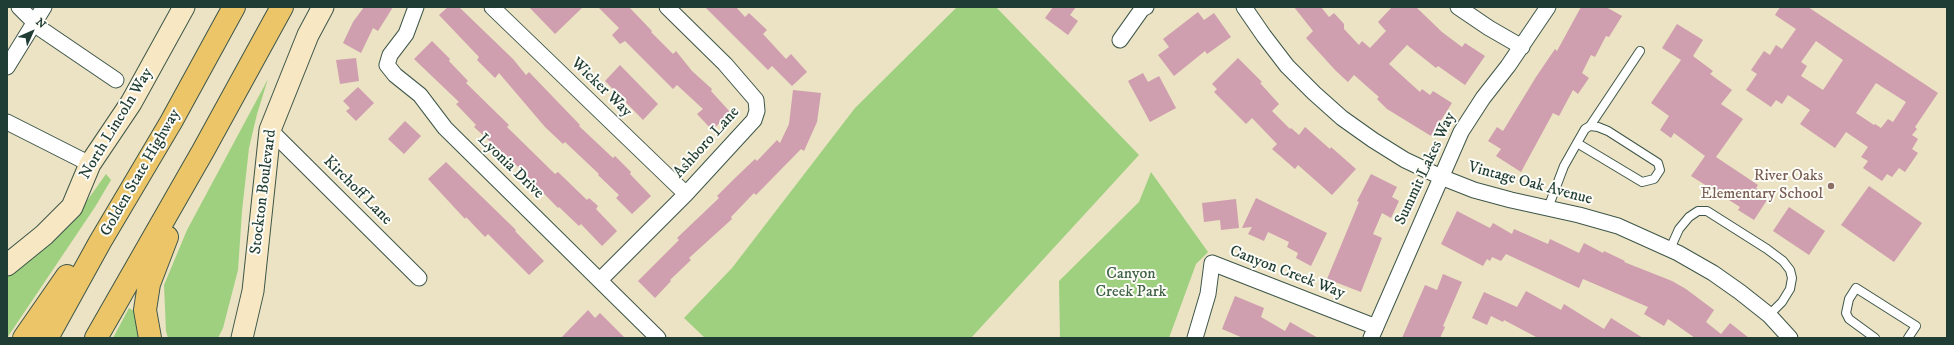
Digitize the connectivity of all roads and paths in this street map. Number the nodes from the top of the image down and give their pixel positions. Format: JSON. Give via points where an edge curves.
{"nodes":[{"id":1,"x":19,"y":7,"type":"edge"},
{"id":2,"x":44,"y":7,"type":"edge"},
{"id":3,"x":184,"y":7,"type":"edge"},
{"id":4,"x":234,"y":7,"type":"edge"},
{"id":5,"x":282,"y":7,"type":"edge"},
{"id":6,"x":323,"y":7,"type":"edge"},
{"id":7,"x":416,"y":7,"type":"edge"},
{"id":8,"x":492,"y":7,"type":"edge"},
{"id":9,"x":667,"y":7,"type":"edge"},
{"id":10,"x":1146,"y":7,"type":"edge"},
{"id":11,"x":1244,"y":7,"type":"edge"},
{"id":12,"x":1458,"y":7,"type":"edge"},
{"id":13,"x":1548,"y":7,"type":"edge"},
{"id":14,"x":34,"y":23,"type":"junction"},
{"id":15,"x":1120,"y":40,"type":"dead end"},
{"id":16,"x":1522,"y":47,"type":"junction"},
{"id":17,"x":1640,"y":51,"type":"dead end"},
{"id":18,"x":7,"y":67,"type":"edge"},
{"id":19,"x":116,"y":80,"type":"dead end"},
{"id":20,"x":7,"y":122,"type":"edge"},
{"id":21,"x":1594,"y":127,"type":"junction"},
{"id":22,"x":270,"y":130,"type":"junction"},
{"id":23,"x":1577,"y":143,"type":"junction"},
{"id":24,"x":203,"y":151,"type":"junction"},
{"id":25,"x":90,"y":164,"type":"junction"},
{"id":26,"x":1441,"y":177,"type":"junction"},
{"id":27,"x":686,"y":194,"type":"junction"},
{"id":28,"x":1548,"y":208,"type":"junction"},
{"id":29,"x":100,"y":242,"type":"junction"},
{"id":30,"x":1670,"y":249,"type":"junction"},
{"id":31,"x":7,"y":265,"type":"edge"},
{"id":32,"x":419,"y":278,"type":"dead end"},
{"id":33,"x":600,"y":280,"type":"junction"},
{"id":34,"x":1769,"y":315,"type":"junction"},
{"id":35,"x":1373,"y":333,"type":"edge"},
{"id":36,"x":24,"y":338,"type":"edge"},
{"id":37,"x":47,"y":338,"type":"edge"},
{"id":38,"x":96,"y":338,"type":"edge"},
{"id":39,"x":150,"y":338,"type":"edge"},
{"id":40,"x":242,"y":338,"type":"edge"},
{"id":41,"x":658,"y":338,"type":"edge"},
{"id":42,"x":1195,"y":338,"type":"edge"},
{"id":43,"x":1790,"y":338,"type":"edge"},
{"id":44,"x":1875,"y":338,"type":"edge"},
{"id":45,"x":1908,"y":338,"type":"edge"}],
"edges":[{"from":1,"to":14,"type":"street"},
{"from":2,"to":14,"type":"street"},
{"from":3,"to":25,"type":"street","name":"North Lincoln Way","via":[[131,103]]},
{"from":4,"to":29,"type":"highway","name":"Golden State Highway","via":[[171,122]]},
{"from":5,"to":24,"type":"highway"},
{"from":6,"to":22,"type":"street","name":"Stockton Boulevard","via":[[308,35]]},
{"from":7,"to":33,"type":"street","name":"Lyonia Drive","via":[[406,34],[390,56],[387,65],[394,75],[420,95],[445,128]]},
{"from":8,"to":27,"type":"street","name":"Wicker Way"},
{"from":9,"to":27,"type":"street","name":"Ashboro Lane","via":[[725,64],[756,100],[757,111],[754,120]]},
{"from":10,"to":15,"type":"street"},
{"from":11,"to":26,"type":"street","name":"Vintage Oak Avenue","via":[[1287,66],[1342,118],[1405,160]]},
{"from":12,"to":16,"type":"street"},
{"from":13,"to":16,"type":"street","name":"Summit Lakes Way"},
{"from":14,"to":18,"type":"street"},
{"from":14,"to":19,"type":"street"},
{"from":16,"to":26,"type":"street","name":"Summit Lakes Way","via":[[1472,113]]},
{"from":17,"to":21,"type":"lane"},
{"from":20,"to":25,"type":"street"},
{"from":21,"to":23,"type":"lane","via":[[1585,130]]},
{"from":21,"to":23,"type":"lane","via":[[1658,163],[1660,170],[1654,180],[1642,182]]},
{"from":22,"to":32,"type":"street","name":"Kirchoff Lane"},
{"from":22,"to":40,"type":"street","name":"Stockton Boulevard","via":[[252,291]]},
{"from":23,"to":28,"type":"lane","via":[[1564,166]]},
{"from":24,"to":38,"type":"highway"},
{"from":24,"to":39,"type":"highway","via":[[160,252],[150,284],[145,310]]},
{"from":25,"to":31,"type":"street","name":"North Lincoln Way","via":[[72,207],[44,235]]},
{"from":26,"to":28,"type":"street","name":"Vintage Oak Avenue","via":[[1474,190]]},
{"from":26,"to":35,"type":"street","name":"Summit Lakes Way"},
{"from":27,"to":33,"type":"street","name":"Ashboro Lane"},
{"from":28,"to":30,"type":"street","name":"Vintage Oak Avenue","via":[[1618,226]]},
{"from":29,"to":36,"type":"highway","via":[[67,276]]},
{"from":29,"to":37,"type":"highway","name":"Golden State Highway"},
{"from":30,"to":34,"type":"street","name":"Vintage Oak Avenue","via":[[1714,273]]},
{"from":30,"to":34,"type":"lane","via":[[1679,229],[1689,217],[1698,211],[1707,211],[1767,249],[1783,261],[1792,278],[1790,289],[1782,302]]},
{"from":33,"to":41,"type":"street","name":"Lyonia Drive"},
{"from":34,"to":43,"type":"street","name":"Vintage Oak Avenue"},
{"from":35,"to":42,"type":"street","name":"Canyon Creek Way","via":[[1212,263],[1208,294]]},
{"from":44,"to":45,"type":"lane","via":[[1849,319],[1846,313],[1849,299],[1856,288],[1916,326]]}]}
